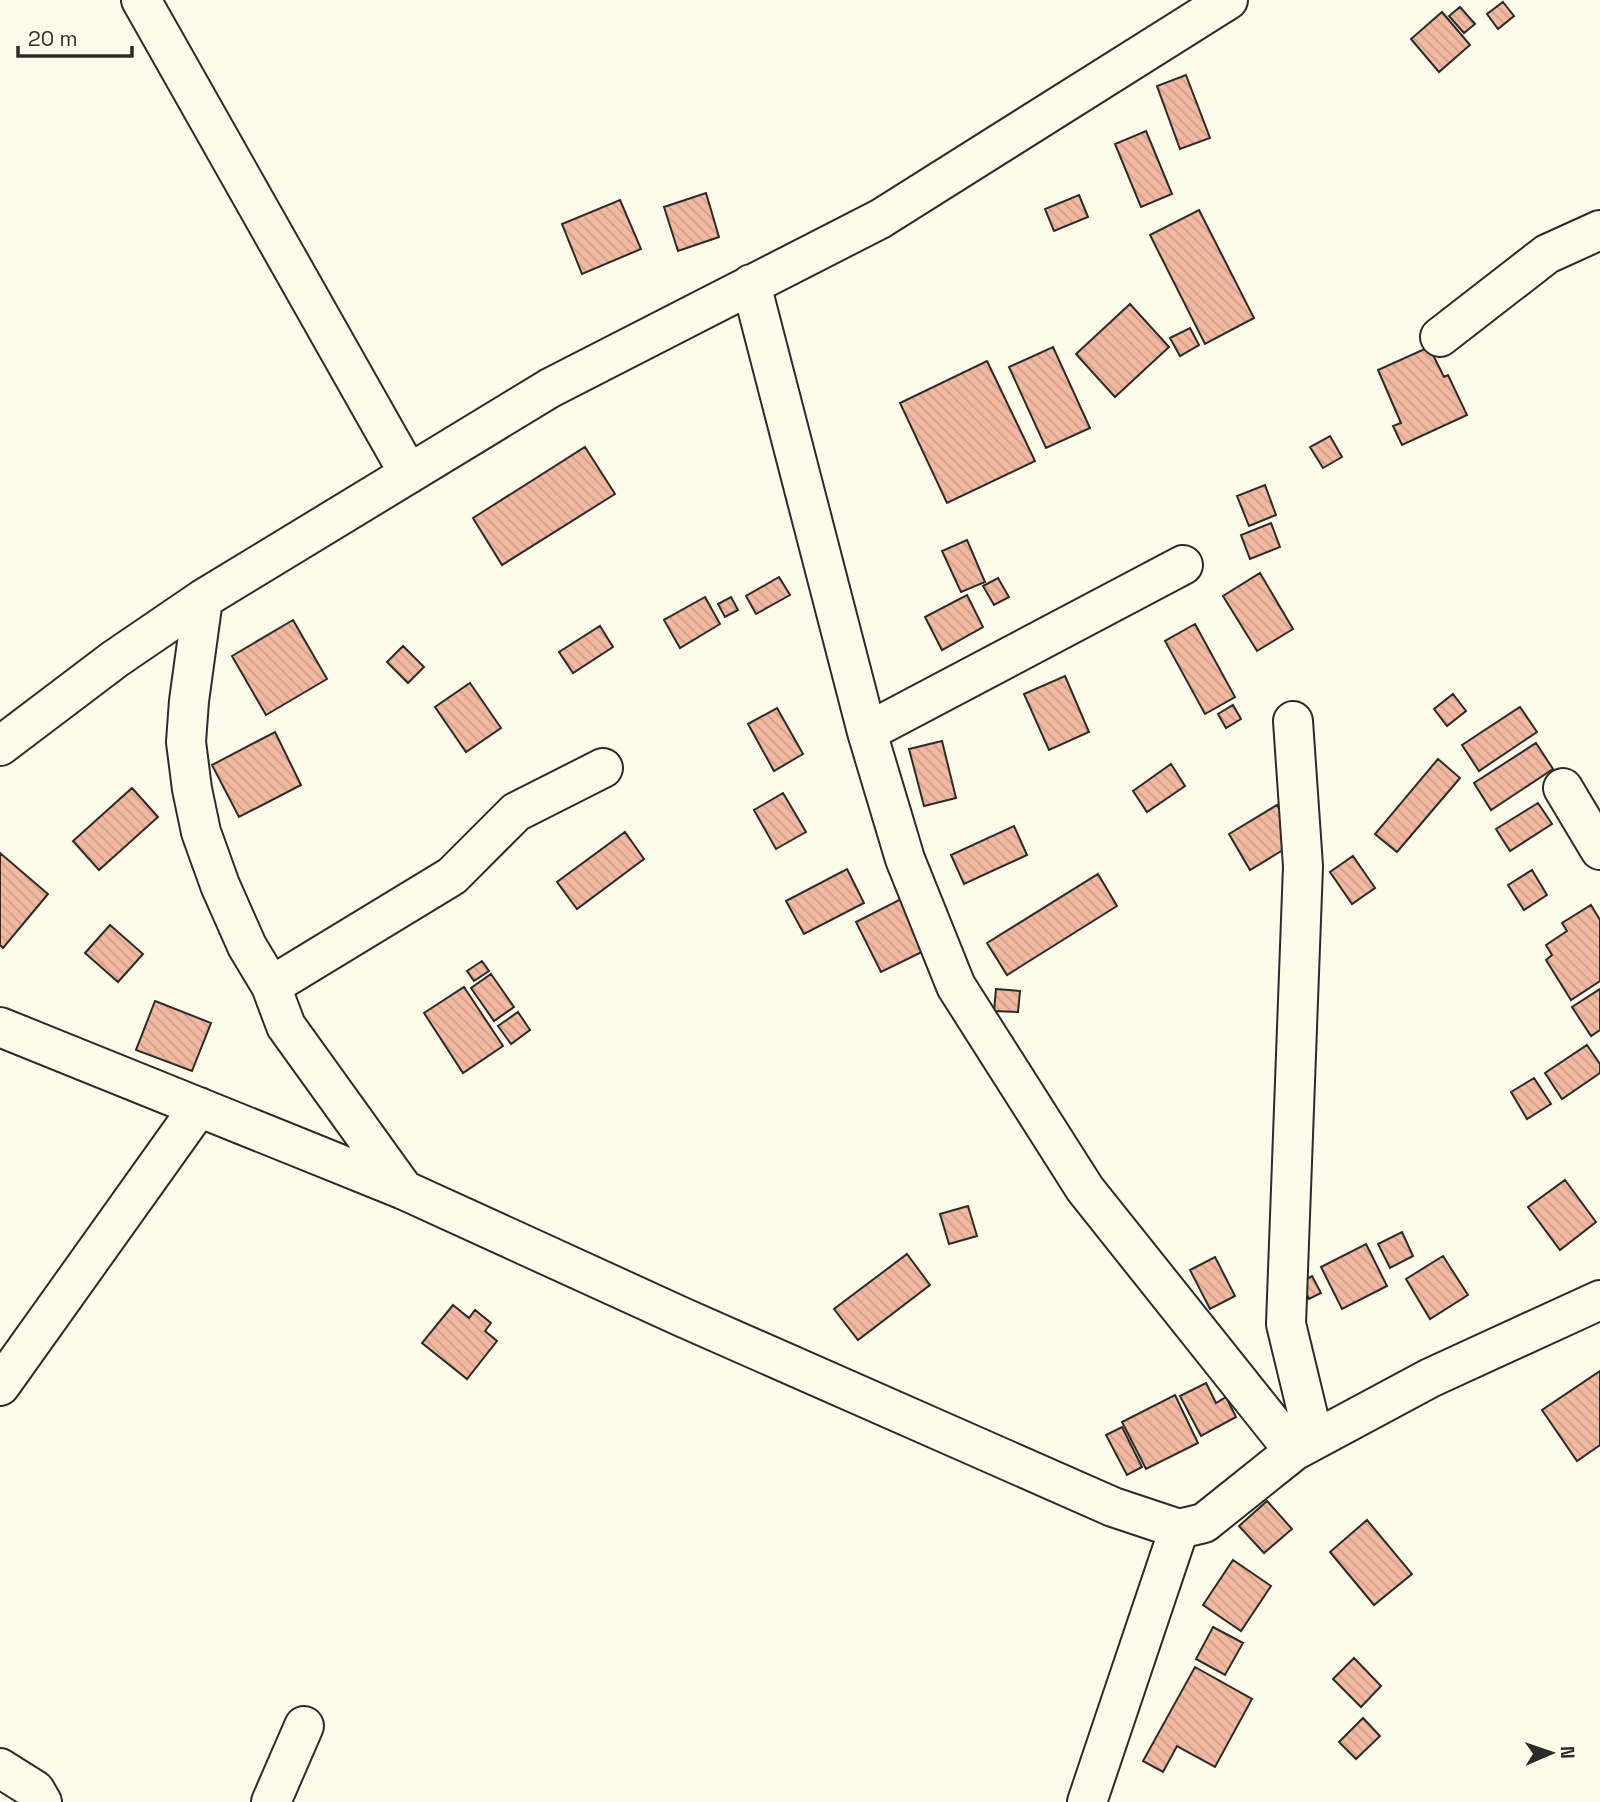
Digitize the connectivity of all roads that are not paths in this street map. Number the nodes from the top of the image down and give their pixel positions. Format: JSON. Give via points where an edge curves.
{"nodes":[{"id":1,"x":141,"y":0,"type":"edge"},
{"id":2,"x":1228,"y":0,"type":"edge"},
{"id":3,"x":1600,"y":230,"type":"edge"},
{"id":4,"x":751,"y":284,"type":"junction"},
{"id":5,"x":1440,"y":337,"type":"dead end"},
{"id":6,"x":409,"y":474,"type":"junction"},
{"id":7,"x":1183,"y":565,"type":"dead end"},
{"id":8,"x":203,"y":599,"type":"junction"},
{"id":9,"x":1293,"y":722,"type":"dead end"},
{"id":10,"x":867,"y":732,"type":"junction"},
{"id":11,"x":0,"y":746,"type":"edge"},
{"id":12,"x":603,"y":768,"type":"dead end"},
{"id":13,"x":1563,"y":788,"type":"dead end"},
{"id":14,"x":1600,"y":850,"type":"edge"},
{"id":15,"x":271,"y":986,"type":"junction"},
{"id":16,"x":0,"y":1027,"type":"edge"},
{"id":17,"x":199,"y":1107,"type":"junction"},
{"id":18,"x":404,"y":1190,"type":"junction"},
{"id":19,"x":1600,"y":1300,"type":"edge"},
{"id":20,"x":0,"y":1386,"type":"edge"},
{"id":21,"x":1304,"y":1445,"type":"junction"},
{"id":22,"x":1179,"y":1529,"type":"junction"},
{"id":23,"x":304,"y":1726,"type":"dead end"},
{"id":24,"x":0,"y":1768,"type":"edge"},
{"id":25,"x":42,"y":1802,"type":"edge"},
{"id":26,"x":271,"y":1802,"type":"edge"},
{"id":27,"x":1087,"y":1802,"type":"edge"}],
"edges":[{"from":1,"to":6,"type":"street"},
{"from":2,"to":4,"type":"street","via":[[880,219]]},
{"from":3,"to":5,"type":"street","via":[[1547,254]]},
{"from":4,"to":6,"type":"street","via":[[550,388]]},
{"from":4,"to":10,"type":"street"},
{"from":6,"to":8,"type":"street"},
{"from":7,"to":10,"type":"street"},
{"from":8,"to":11,"type":"street"},
{"from":8,"to":15,"type":"street","via":[[186,742],[192,789],[220,885]]},
{"from":9,"to":21,"type":"street","via":[[1303,866],[1286,1324]]},
{"from":10,"to":21,"type":"street","via":[[905,859],[956,986],[1085,1189]]},
{"from":12,"to":15,"type":"street","via":[[516,812],[452,876]]},
{"from":13,"to":14,"type":"street"},
{"from":15,"to":18,"type":"street","via":[[286,1026]]},
{"from":16,"to":17,"type":"street"},
{"from":17,"to":18,"type":"street"},
{"from":17,"to":20,"type":"street"},
{"from":18,"to":22,"type":"street","via":[[1113,1507]]},
{"from":19,"to":21,"type":"street","via":[[1430,1378]]},
{"from":21,"to":22,"type":"street","via":[[1204,1523]]},
{"from":22,"to":27,"type":"street"},
{"from":23,"to":26,"type":"street"},
{"from":24,"to":25,"type":"street","via":[[35,1790]]}]}
